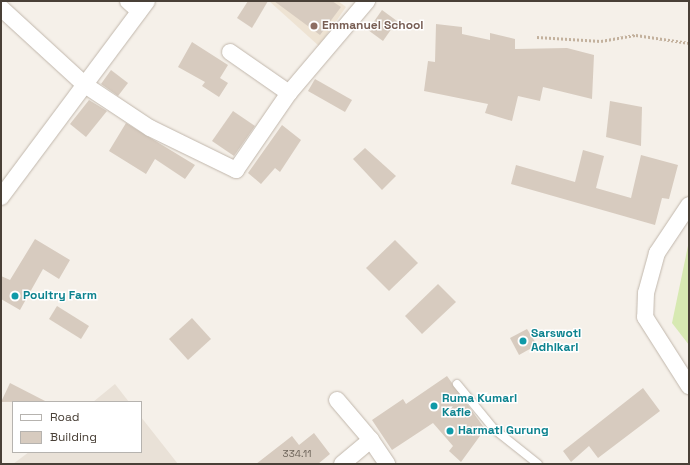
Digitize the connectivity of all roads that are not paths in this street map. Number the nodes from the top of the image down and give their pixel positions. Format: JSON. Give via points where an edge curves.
{"nodes":[{"id":1,"x":367,"y":1,"type":"edge"},
{"id":2,"x":138,"y":4,"type":"edge"},
{"id":3,"x":1,"y":8,"type":"edge"},
{"id":4,"x":230,"y":52,"type":"dead end"},
{"id":5,"x":85,"y":85,"type":"junction"},
{"id":6,"x":289,"y":93,"type":"junction"},
{"id":7,"x":1,"y":197,"type":"edge"},
{"id":8,"x":689,"y":205,"type":"edge"},
{"id":9,"x":457,"y":384,"type":"dead end"},
{"id":10,"x":689,"y":386,"type":"edge"},
{"id":11,"x":337,"y":400,"type":"dead end"},
{"id":12,"x":371,"y":440,"type":"junction"},
{"id":13,"x":342,"y":464,"type":"edge"},
{"id":14,"x":386,"y":464,"type":"edge"},
{"id":15,"x":538,"y":464,"type":"edge"}],
"edges":[{"from":1,"to":6,"type":"street"},
{"from":2,"to":5,"type":"street"},
{"from":3,"to":5,"type":"street"},
{"from":4,"to":6,"type":"street"},
{"from":5,"to":6,"type":"street","via":[[150,128],[236,170]]},
{"from":5,"to":7,"type":"street"},
{"from":8,"to":10,"type":"street","via":[[657,253],[646,294],[645,317]]},
{"from":9,"to":15,"type":"lane","via":[[494,429]]},
{"from":11,"to":12,"type":"street"},
{"from":12,"to":13,"type":"street"},
{"from":12,"to":14,"type":"street"}]}
